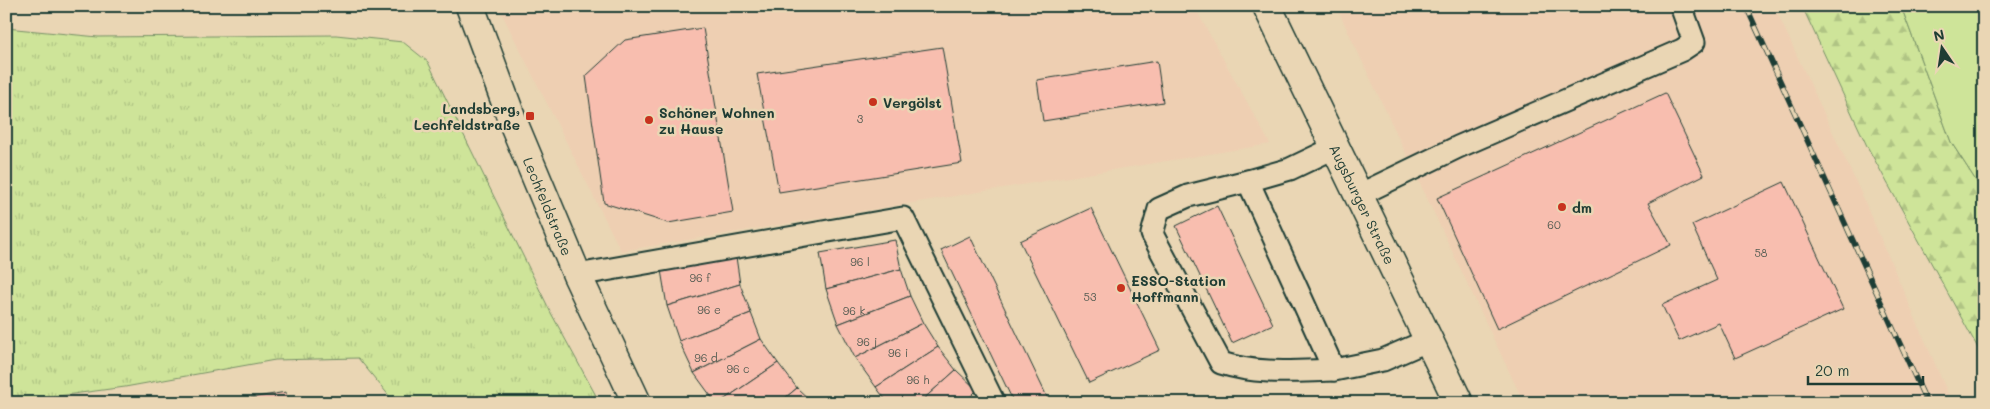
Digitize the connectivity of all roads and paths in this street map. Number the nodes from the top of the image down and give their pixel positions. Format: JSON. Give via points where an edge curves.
{"nodes":[{"id":1,"x":470,"y":6,"type":"edge"},
{"id":2,"x":1266,"y":6,"type":"edge"},
{"id":3,"x":1681,"y":6,"type":"edge"},
{"id":4,"x":1336,"y":147,"type":"junction"},
{"id":5,"x":1248,"y":181,"type":"junction"},
{"id":6,"x":1358,"y":195,"type":"junction"},
{"id":7,"x":577,"y":275,"type":"junction"},
{"id":8,"x":1429,"y":340,"type":"junction"},
{"id":9,"x":1334,"y":370,"type":"junction"},
{"id":10,"x":637,"y":403,"type":"edge"},
{"id":11,"x":994,"y":403,"type":"edge"},
{"id":12,"x":1459,"y":403,"type":"edge"}],
"edges":[{"from":1,"to":7,"type":"main road","name":"Lechfeldstraße","via":[[513,122]]},
{"from":2,"to":4,"type":"main road","name":"Augsburger Straße"},
{"from":3,"to":6,"type":"lane","via":[[1694,42],[1682,50],[1458,147]]},
{"from":4,"to":5,"type":"lane","via":[[1290,169]]},
{"from":4,"to":6,"type":"main road","name":"Augsburger Straße"},
{"from":5,"to":9,"type":"lane"},
{"from":5,"to":9,"type":"lane","via":[[1188,196],[1158,209],[1152,234],[1221,363],[1245,370],[1273,372]]},
{"from":6,"to":8,"type":"main road","name":"Augsburger Straße"},
{"from":7,"to":10,"type":"main road","name":"Lechfeldstraße"},
{"from":7,"to":11,"type":"lane","via":[[903,218]]},
{"from":8,"to":9,"type":"lane","via":[[1383,360]]},
{"from":8,"to":12,"type":"main road","name":"Augsburger Straße"}]}
